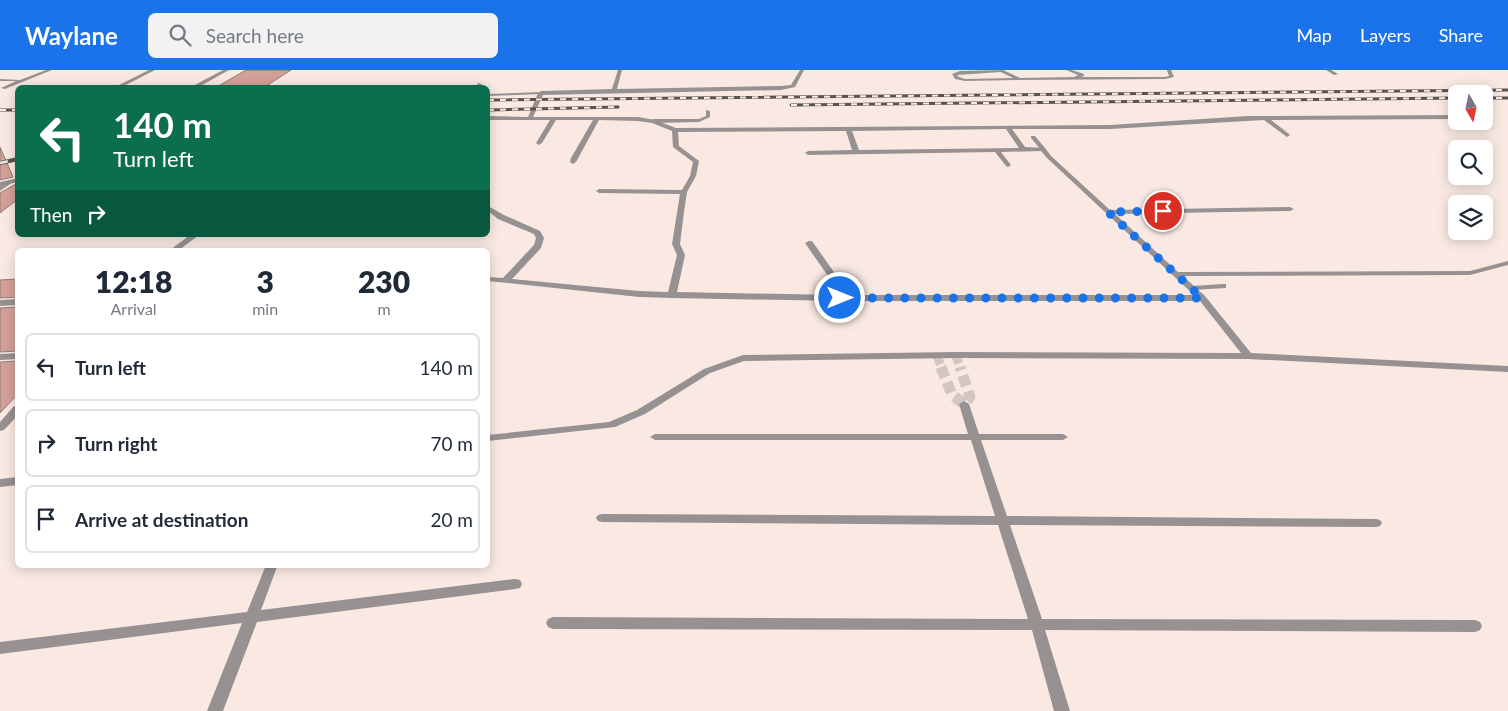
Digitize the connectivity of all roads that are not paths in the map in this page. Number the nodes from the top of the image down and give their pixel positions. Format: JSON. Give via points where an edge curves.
{"nodes":[{"id":1,"x":50,"y":70,"type":"edge"},
{"id":2,"x":153,"y":70,"type":"edge"},
{"id":3,"x":227,"y":70,"type":"edge"},
{"id":4,"x":620,"y":70,"type":"edge"},
{"id":5,"x":802,"y":70,"type":"edge"},
{"id":6,"x":1012,"y":70,"type":"edge"},
{"id":7,"x":1068,"y":70,"type":"edge"},
{"id":8,"x":1170,"y":70,"type":"edge"},
{"id":9,"x":1328,"y":70,"type":"edge"},
{"id":10,"x":1001,"y":71,"type":"edge"},
{"id":11,"x":1095,"y":72,"type":"dead end"},
{"id":12,"x":1336,"y":74,"type":"dead end"},
{"id":13,"x":1073,"y":78,"type":"junction"},
{"id":14,"x":1117,"y":78,"type":"junction"},
{"id":15,"x":1019,"y":79,"type":"junction"},
{"id":16,"x":0,"y":80,"type":"edge"},
{"id":17,"x":23,"y":80,"type":"junction"},
{"id":18,"x":121,"y":85,"type":"edge"},
{"id":19,"x":198,"y":85,"type":"edge"},
{"id":20,"x":3,"y":88,"type":"dead end"},
{"id":21,"x":614,"y":90,"type":"junction"},
{"id":22,"x":541,"y":93,"type":"junction"},
{"id":23,"x":490,"y":94,"type":"edge"},
{"id":24,"x":708,"y":111,"type":"dead end"},
{"id":25,"x":1448,"y":117,"type":"edge"},
{"id":26,"x":490,"y":118,"type":"edge"},
{"id":27,"x":530,"y":118,"type":"junction"},
{"id":28,"x":1265,"y":118,"type":"junction"},
{"id":29,"x":597,"y":119,"type":"junction"},
{"id":30,"x":553,"y":120,"type":"junction"},
{"id":31,"x":653,"y":121,"type":"junction"},
{"id":32,"x":1007,"y":127,"type":"junction"},
{"id":33,"x":848,"y":128,"type":"junction"},
{"id":34,"x":675,"y":130,"type":"junction"},
{"id":35,"x":1287,"y":135,"type":"dead end"},
{"id":36,"x":1033,"y":137,"type":"dead end"},
{"id":37,"x":539,"y":144,"type":"dead end"},
{"id":38,"x":1043,"y":149,"type":"junction"},
{"id":39,"x":997,"y":150,"type":"junction"},
{"id":40,"x":1024,"y":150,"type":"junction"},
{"id":41,"x":856,"y":152,"type":"junction"},
{"id":42,"x":808,"y":153,"type":"dead end"},
{"id":43,"x":573,"y":162,"type":"dead end"},
{"id":44,"x":1008,"y":165,"type":"dead end"},
{"id":45,"x":14,"y":181,"type":"edge"},
{"id":46,"x":0,"y":184,"type":"edge"},
{"id":47,"x":0,"y":189,"type":"edge"},
{"id":48,"x":599,"y":191,"type":"dead end"},
{"id":49,"x":684,"y":192,"type":"junction"},
{"id":50,"x":490,"y":209,"type":"edge"},
{"id":51,"x":1290,"y":209,"type":"dead end"},
{"id":52,"x":1108,"y":212,"type":"junction"},
{"id":53,"x":192,"y":237,"type":"edge"},
{"id":54,"x":809,"y":243,"type":"dead end"},
{"id":55,"x":177,"y":248,"type":"edge"},
{"id":56,"x":1508,"y":263,"type":"edge"},
{"id":57,"x":1178,"y":274,"type":"junction"},
{"id":58,"x":490,"y":279,"type":"edge"},
{"id":59,"x":506,"y":280,"type":"junction"},
{"id":60,"x":1223,"y":286,"type":"dead end"},
{"id":61,"x":1192,"y":288,"type":"junction"},
{"id":62,"x":672,"y":295,"type":"junction"},
{"id":63,"x":840,"y":298,"type":"junction"},
{"id":64,"x":1202,"y":298,"type":"junction"},
{"id":65,"x":15,"y":302,"type":"edge"},
{"id":66,"x":0,"y":303,"type":"edge"},
{"id":67,"x":15,"y":356,"type":"edge"},
{"id":68,"x":1248,"y":356,"type":"junction"},
{"id":69,"x":0,"y":357,"type":"edge"},
{"id":70,"x":1507,"y":369,"type":"edge"},
{"id":71,"x":964,"y":404,"type":"dead end"},
{"id":72,"x":15,"y":411,"type":"edge"},
{"id":73,"x":0,"y":428,"type":"edge"},
{"id":74,"x":655,"y":437,"type":"dead end"},
{"id":75,"x":976,"y":437,"type":"junction"},
{"id":76,"x":1063,"y":437,"type":"dead end"},
{"id":77,"x":490,"y":438,"type":"edge"},
{"id":78,"x":15,"y":481,"type":"edge"},
{"id":79,"x":0,"y":483,"type":"edge"},
{"id":80,"x":602,"y":518,"type":"dead end"},
{"id":81,"x":1003,"y":521,"type":"junction"},
{"id":82,"x":1376,"y":523,"type":"dead end"},
{"id":83,"x":271,"y":568,"type":"edge"},
{"id":84,"x":515,"y":584,"type":"dead end"},
{"id":85,"x":252,"y":617,"type":"junction"},
{"id":86,"x":553,"y":623,"type":"dead end"},
{"id":87,"x":1037,"y":625,"type":"junction"},
{"id":88,"x":1475,"y":626,"type":"dead end"},
{"id":89,"x":0,"y":648,"type":"edge"},
{"id":90,"x":214,"y":711,"type":"edge"},
{"id":91,"x":1062,"y":711,"type":"edge"}],
"edges":[{"from":1,"to":17,"type":"lane"},
{"from":2,"to":18,"type":"street"},
{"from":3,"to":19,"type":"street"},
{"from":4,"to":21,"type":"street"},
{"from":5,"to":21,"type":"street","via":[[793,86],[781,88]]},
{"from":6,"to":10,"type":"lane"},
{"from":7,"to":13,"type":"lane","via":[[1082,75]]},
{"from":8,"to":14,"type":"lane","via":[[1173,75],[1170,78]]},
{"from":9,"to":12,"type":"lane"},
{"from":10,"to":15,"type":"lane"},
{"from":10,"to":15,"type":"lane","via":[[954,74],[965,80]]},
{"from":11,"to":14,"type":"lane"},
{"from":13,"to":14,"type":"lane"},
{"from":13,"to":15,"type":"lane"},
{"from":16,"to":17,"type":"lane"},
{"from":17,"to":20,"type":"lane"},
{"from":21,"to":22,"type":"street"},
{"from":22,"to":23,"type":"lane"},
{"from":22,"to":27,"type":"street"},
{"from":24,"to":31,"type":"lane","via":[[708,117],[699,120]]},
{"from":25,"to":28,"type":"street"},
{"from":26,"to":27,"type":"street"},
{"from":27,"to":30,"type":"street"},
{"from":28,"to":32,"type":"street","via":[[1133,126]]},
{"from":28,"to":35,"type":"street"},
{"from":29,"to":30,"type":"street"},
{"from":29,"to":31,"type":"street"},
{"from":29,"to":43,"type":"street"},
{"from":30,"to":37,"type":"street"},
{"from":31,"to":34,"type":"street"},
{"from":32,"to":33,"type":"street"},
{"from":32,"to":40,"type":"street"},
{"from":33,"to":34,"type":"street"},
{"from":33,"to":41,"type":"street"},
{"from":34,"to":49,"type":"street","via":[[676,147],[696,161],[693,176]]},
{"from":36,"to":38,"type":"lane"},
{"from":38,"to":40,"type":"street"},
{"from":38,"to":52,"type":"street"},
{"from":39,"to":40,"type":"street"},
{"from":39,"to":41,"type":"street"},
{"from":39,"to":44,"type":"street"},
{"from":41,"to":42,"type":"street"},
{"from":45,"to":46,"type":"street"},
{"from":45,"to":47,"type":"lane"},
{"from":48,"to":49,"type":"street"},
{"from":49,"to":62,"type":"street","via":[[676,244],[681,255]]},
{"from":50,"to":59,"type":"street","via":[[537,233],[540,238],[538,246]]},
{"from":51,"to":52,"type":"street"},
{"from":52,"to":57,"type":"street"},
{"from":53,"to":55,"type":"street"},
{"from":54,"to":63,"type":"street","via":[[834,275]]},
{"from":56,"to":57,"type":"street","via":[[1470,273]]},
{"from":57,"to":61,"type":"street"},
{"from":58,"to":59,"type":"street"},
{"from":59,"to":62,"type":"street"},
{"from":60,"to":61,"type":"lane"},
{"from":61,"to":64,"type":"street"},
{"from":62,"to":63,"type":"street"},
{"from":63,"to":64,"type":"street"},
{"from":64,"to":68,"type":"street"},
{"from":65,"to":66,"type":"street"},
{"from":67,"to":69,"type":"street"},
{"from":68,"to":70,"type":"street"},
{"from":68,"to":77,"type":"street","via":[[743,358],[707,371],[641,412],[611,425]]},
{"from":71,"to":75,"type":"street"},
{"from":72,"to":73,"type":"street"},
{"from":74,"to":75,"type":"street"},
{"from":75,"to":76,"type":"street"},
{"from":75,"to":81,"type":"street"},
{"from":78,"to":79,"type":"street"},
{"from":80,"to":81,"type":"street"},
{"from":81,"to":82,"type":"street"},
{"from":81,"to":87,"type":"street"},
{"from":83,"to":85,"type":"street"},
{"from":84,"to":85,"type":"street"},
{"from":85,"to":89,"type":"street"},
{"from":85,"to":90,"type":"street"},
{"from":86,"to":87,"type":"street"},
{"from":87,"to":88,"type":"street"},
{"from":87,"to":91,"type":"street"}]}
